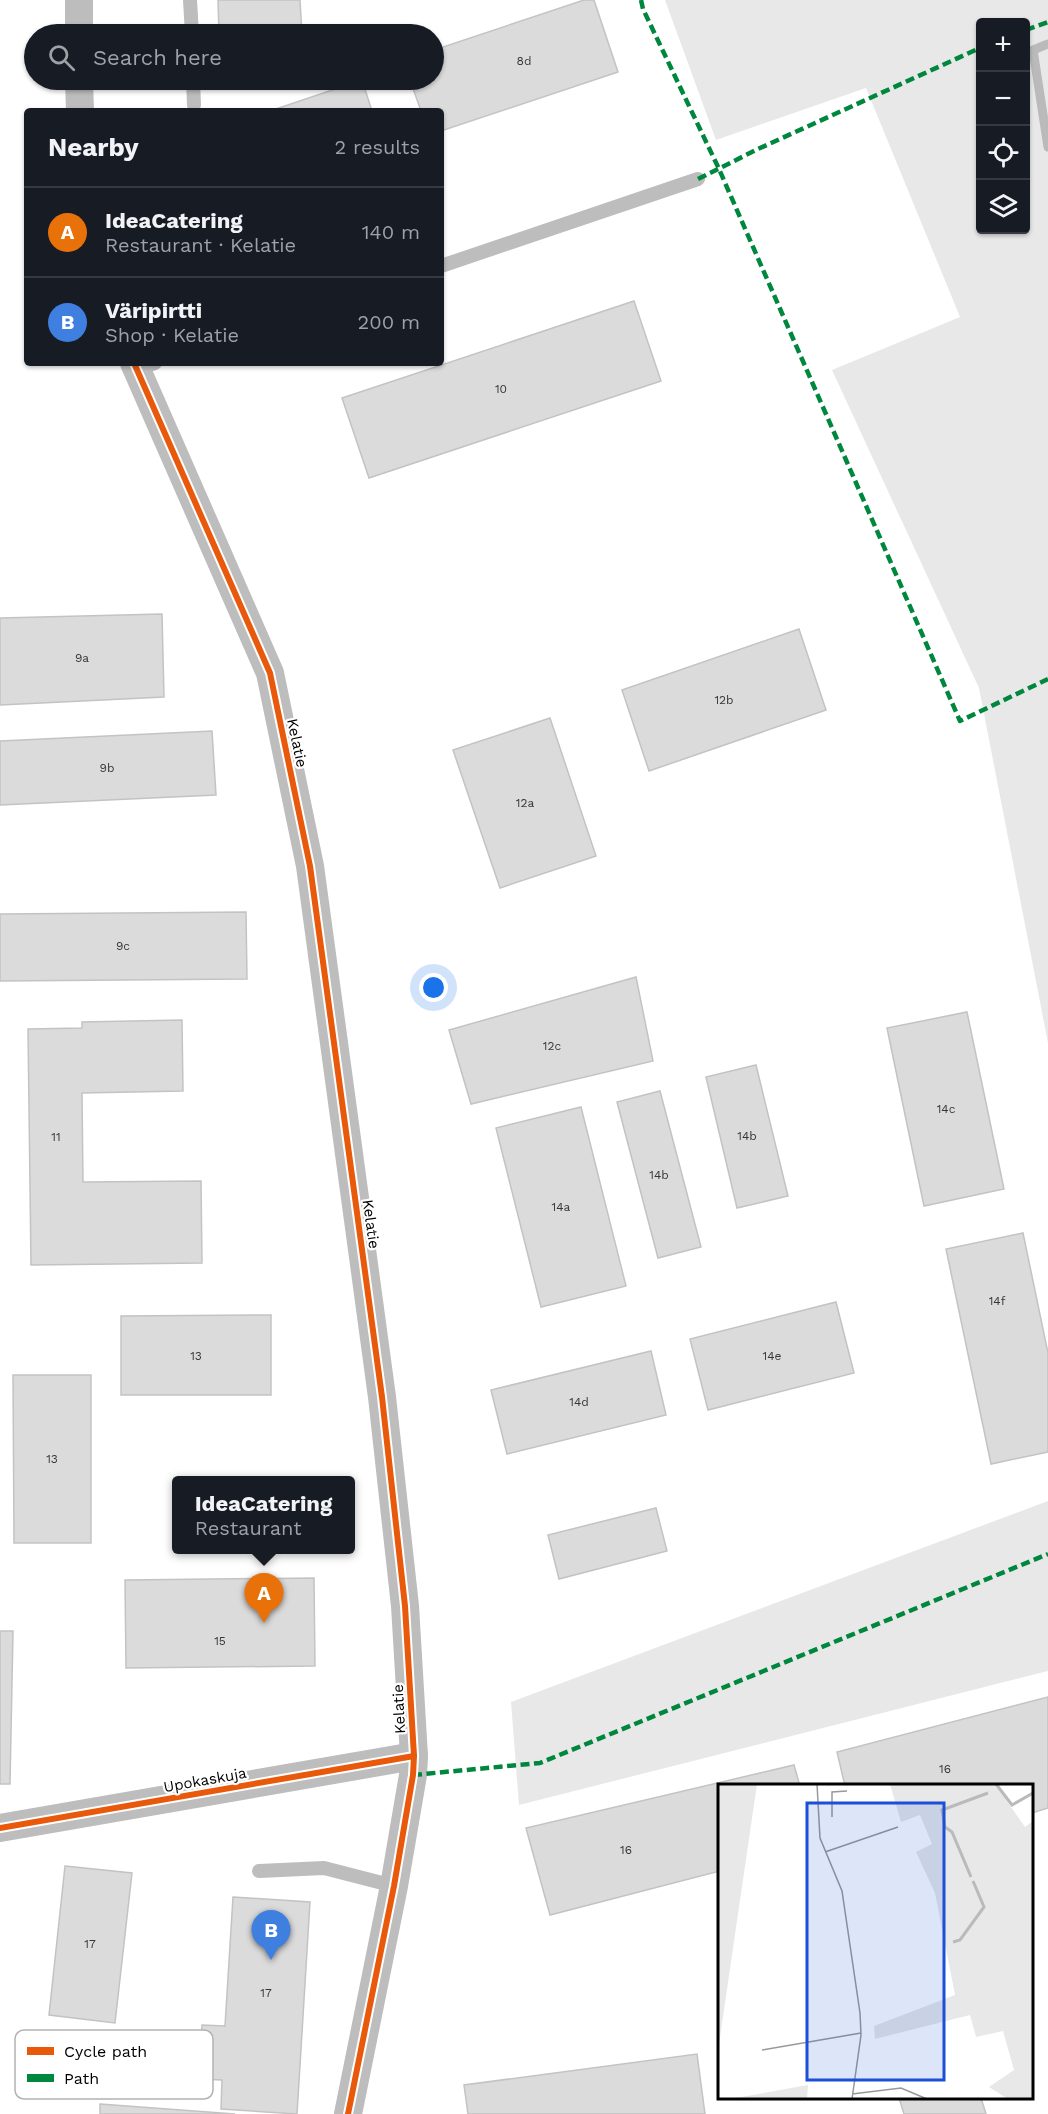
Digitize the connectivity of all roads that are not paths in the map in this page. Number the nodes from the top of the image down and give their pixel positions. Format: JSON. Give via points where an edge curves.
{"nodes":[{"id":1,"x":79,"y":0,"type":"edge"},
{"id":2,"x":190,"y":0,"type":"edge"},
{"id":3,"x":79,"y":24,"type":"edge"},
{"id":4,"x":191,"y":24,"type":"edge"},
{"id":5,"x":79,"y":90,"type":"edge"},
{"id":6,"x":193,"y":90,"type":"edge"},
{"id":7,"x":194,"y":105,"type":"dead end"},
{"id":8,"x":80,"y":108,"type":"edge"},
{"id":9,"x":698,"y":179,"type":"dead end"},
{"id":10,"x":444,"y":265,"type":"edge"},
{"id":11,"x":142,"y":366,"type":"edge"},
{"id":12,"x":414,"y":1756,"type":"junction"},
{"id":13,"x":0,"y":1828,"type":"edge"},
{"id":14,"x":259,"y":1871,"type":"dead end"},
{"id":15,"x":394,"y":1886,"type":"junction"},
{"id":16,"x":348,"y":2114,"type":"edge"}],
"edges":[{"from":1,"to":3,"type":"street"},
{"from":2,"to":4,"type":"lane"},
{"from":5,"to":8,"type":"street"},
{"from":6,"to":7,"type":"lane"},
{"from":9,"to":10,"type":"lane"},
{"from":11,"to":12,"type":"street","name":"Kelatie","via":[[270,673],[310,866],[383,1409],[405,1606]]},
{"from":12,"to":13,"type":"street","name":"Upokaskuja"},
{"from":12,"to":15,"type":"street","name":"Kelatie"},
{"from":14,"to":15,"type":"lane","via":[[324,1869]]},
{"from":15,"to":16,"type":"street","name":"Kelatie"}]}
